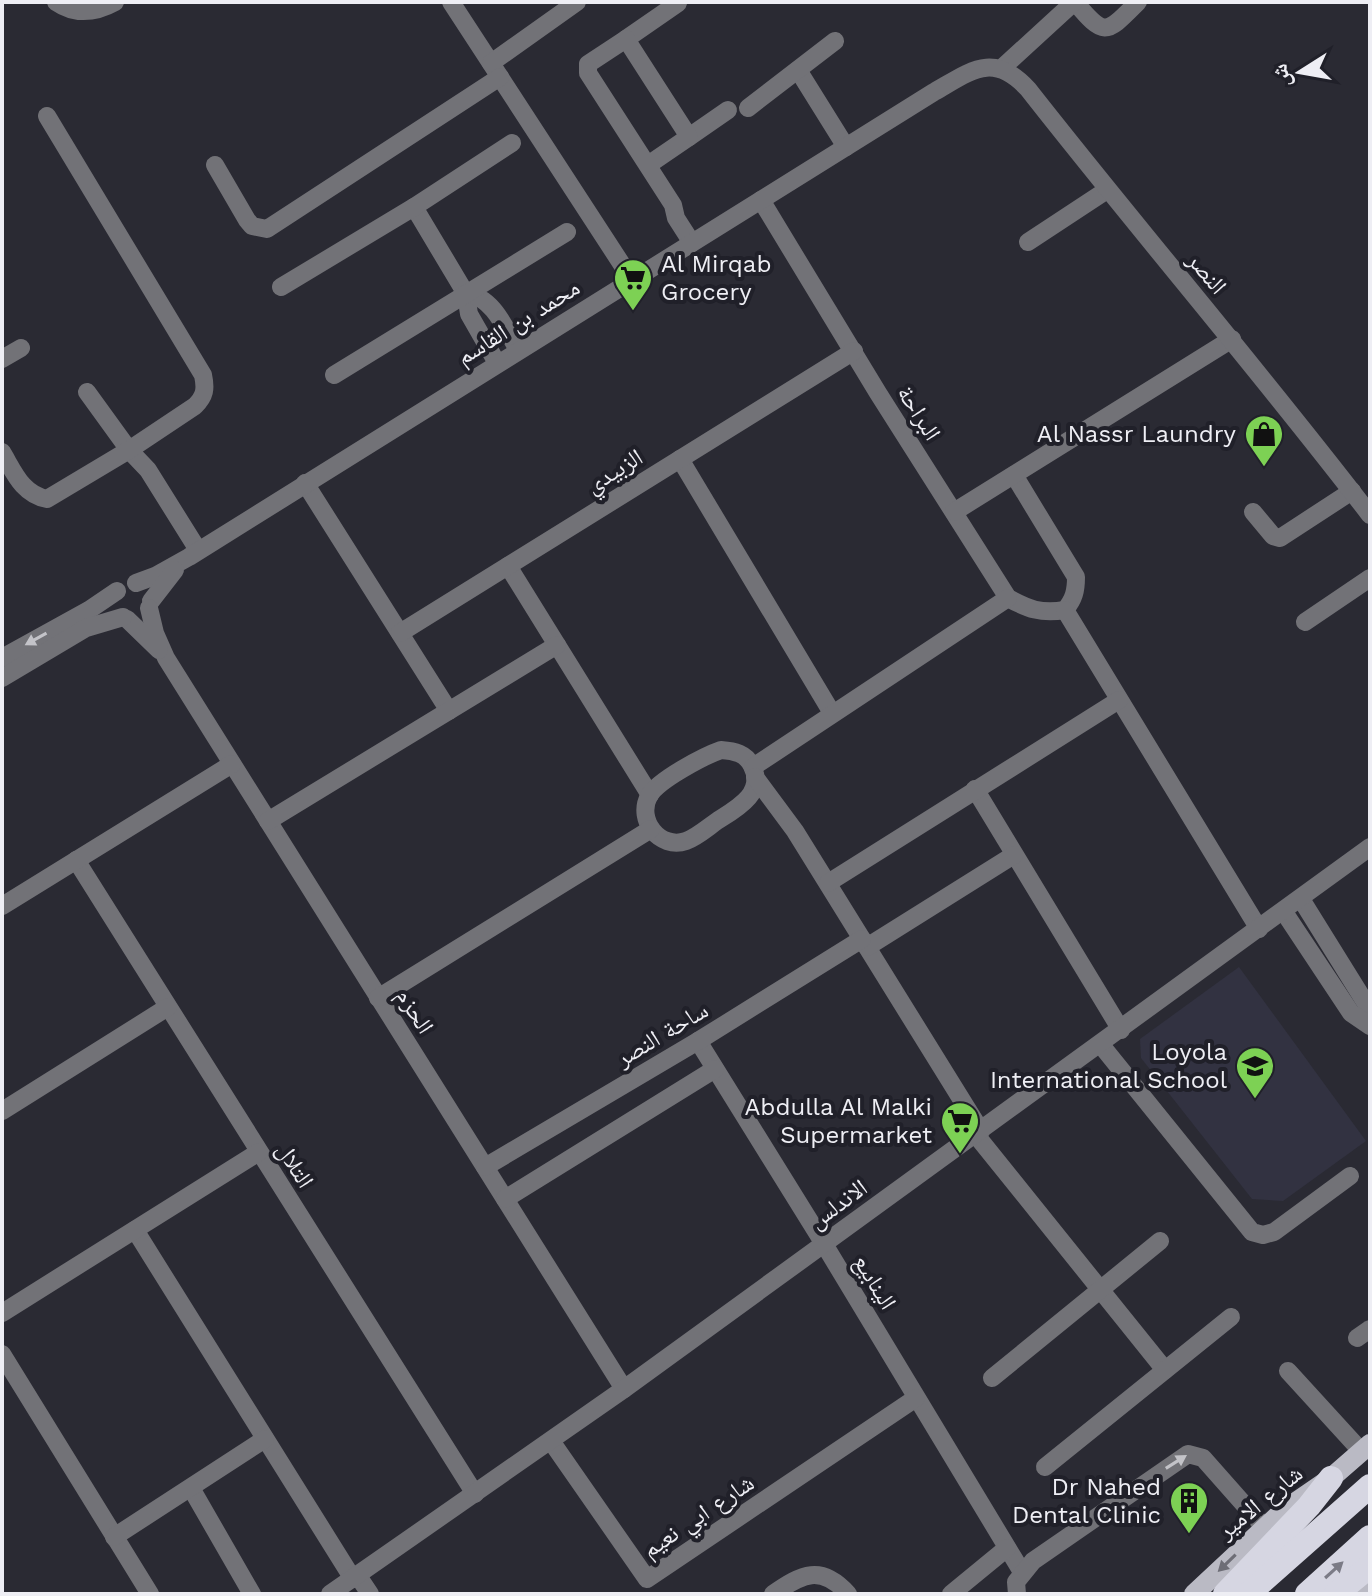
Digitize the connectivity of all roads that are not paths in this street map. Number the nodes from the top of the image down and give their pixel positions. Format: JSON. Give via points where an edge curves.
{"nodes":[{"id":1,"x":56,"y":2,"type":"edge"},
{"id":2,"x":115,"y":2,"type":"edge"},
{"id":3,"x":451,"y":2,"type":"edge"},
{"id":4,"x":577,"y":2,"type":"edge"},
{"id":5,"x":1075,"y":2,"type":"edge"},
{"id":6,"x":1138,"y":2,"type":"edge"},
{"id":7,"x":678,"y":3,"type":"edge"},
{"id":8,"x":626,"y":39,"type":"junction"},
{"id":9,"x":835,"y":41,"type":"dead end"},
{"id":10,"x":1002,"y":68,"type":"junction"},
{"id":11,"x":496,"y":70,"type":"junction"},
{"id":12,"x":798,"y":70,"type":"junction"},
{"id":13,"x":748,"y":108,"type":"dead end"},
{"id":14,"x":728,"y":110,"type":"dead end"},
{"id":15,"x":47,"y":116,"type":"dead end"},
{"id":16,"x":689,"y":137,"type":"junction"},
{"id":17,"x":512,"y":143,"type":"dead end"},
{"id":18,"x":846,"y":147,"type":"junction"},
{"id":19,"x":215,"y":165,"type":"dead end"},
{"id":20,"x":648,"y":165,"type":"junction"},
{"id":21,"x":1107,"y":190,"type":"junction"},
{"id":22,"x":761,"y":200,"type":"junction"},
{"id":23,"x":414,"y":207,"type":"junction"},
{"id":24,"x":567,"y":232,"type":"dead end"},
{"id":25,"x":696,"y":240,"type":"junction"},
{"id":26,"x":1028,"y":242,"type":"dead end"},
{"id":27,"x":632,"y":280,"type":"junction"},
{"id":28,"x":281,"y":287,"type":"dead end"},
{"id":29,"x":466,"y":294,"type":"junction"},
{"id":30,"x":1232,"y":339,"type":"junction"},
{"id":31,"x":21,"y":348,"type":"dead end"},
{"id":32,"x":518,"y":350,"type":"junction"},
{"id":33,"x":854,"y":351,"type":"junction"},
{"id":34,"x":2,"y":359,"type":"edge"},
{"id":35,"x":497,"y":363,"type":"junction"},
{"id":36,"x":334,"y":375,"type":"dead end"},
{"id":37,"x":87,"y":392,"type":"dead end"},
{"id":38,"x":129,"y":450,"type":"junction"},
{"id":39,"x":2,"y":452,"type":"edge"},
{"id":40,"x":680,"y":459,"type":"junction"},
{"id":41,"x":1014,"y":475,"type":"junction"},
{"id":42,"x":305,"y":483,"type":"junction"},
{"id":43,"x":1352,"y":491,"type":"junction"},
{"id":44,"x":954,"y":512,"type":"junction"},
{"id":45,"x":1253,"y":512,"type":"dead end"},
{"id":46,"x":1370,"y":515,"type":"edge"},
{"id":47,"x":192,"y":554,"type":"junction"},
{"id":48,"x":508,"y":566,"type":"junction"},
{"id":49,"x":1370,"y":578,"type":"edge"},
{"id":50,"x":136,"y":583,"type":"junction"},
{"id":51,"x":117,"y":591,"type":"junction"},
{"id":52,"x":1008,"y":598,"type":"junction"},
{"id":53,"x":150,"y":604,"type":"junction"},
{"id":54,"x":1065,"y":610,"type":"junction"},
{"id":55,"x":125,"y":618,"type":"junction"},
{"id":56,"x":1305,"y":622,"type":"dead end"},
{"id":57,"x":400,"y":633,"type":"junction"},
{"id":58,"x":557,"y":645,"type":"junction"},
{"id":59,"x":2,"y":658,"type":"edge"},
{"id":60,"x":166,"y":658,"type":"junction"},
{"id":61,"x":2,"y":678,"type":"edge"},
{"id":62,"x":1119,"y":700,"type":"junction"},
{"id":63,"x":449,"y":711,"type":"junction"},
{"id":64,"x":832,"y":713,"type":"junction"},
{"id":65,"x":232,"y":764,"type":"junction"},
{"id":66,"x":754,"y":772,"type":"junction"},
{"id":67,"x":975,"y":789,"type":"junction"},
{"id":68,"x":650,"y":795,"type":"junction"},
{"id":69,"x":268,"y":821,"type":"junction"},
{"id":70,"x":651,"y":829,"type":"junction"},
{"id":71,"x":1370,"y":847,"type":"edge"},
{"id":72,"x":1014,"y":855,"type":"junction"},
{"id":73,"x":76,"y":860,"type":"junction"},
{"id":74,"x":828,"y":883,"type":"junction"},
{"id":75,"x":1301,"y":899,"type":"junction"},
{"id":76,"x":2,"y":906,"type":"edge"},
{"id":77,"x":1284,"y":912,"type":"junction"},
{"id":78,"x":1259,"y":929,"type":"junction"},
{"id":79,"x":864,"y":943,"type":"junction"},
{"id":80,"x":1338,"y":957,"type":"junction"},
{"id":81,"x":1321,"y":968,"type":"junction"},
{"id":82,"x":378,"y":998,"type":"junction"},
{"id":83,"x":168,"y":1007,"type":"junction"},
{"id":84,"x":1370,"y":1010,"type":"edge"},
{"id":85,"x":1370,"y":1026,"type":"edge"},
{"id":86,"x":1121,"y":1030,"type":"junction"},
{"id":87,"x":698,"y":1041,"type":"junction"},
{"id":88,"x":1101,"y":1045,"type":"junction"},
{"id":89,"x":715,"y":1069,"type":"junction"},
{"id":90,"x":2,"y":1111,"type":"edge"},
{"id":91,"x":978,"y":1133,"type":"junction"},
{"id":92,"x":259,"y":1152,"type":"junction"},
{"id":93,"x":485,"y":1167,"type":"junction"},
{"id":94,"x":1350,"y":1176,"type":"dead end"},
{"id":95,"x":505,"y":1199,"type":"junction"},
{"id":96,"x":135,"y":1230,"type":"junction"},
{"id":97,"x":1160,"y":1241,"type":"dead end"},
{"id":98,"x":824,"y":1244,"type":"junction"},
{"id":99,"x":1100,"y":1290,"type":"junction"},
{"id":100,"x":2,"y":1313,"type":"edge"},
{"id":101,"x":1231,"y":1317,"type":"dead end"},
{"id":102,"x":2,"y":1354,"type":"edge"},
{"id":103,"x":1165,"y":1370,"type":"junction"},
{"id":104,"x":1288,"y":1371,"type":"dead end"},
{"id":105,"x":992,"y":1378,"type":"dead end"},
{"id":106,"x":624,"y":1389,"type":"junction"},
{"id":107,"x":916,"y":1398,"type":"junction"},
{"id":108,"x":265,"y":1439,"type":"junction"},
{"id":109,"x":551,"y":1441,"type":"junction"},
{"id":110,"x":1366,"y":1448,"type":"edge"},
{"id":111,"x":1045,"y":1467,"type":"dead end"},
{"id":112,"x":1331,"y":1478,"type":"junction"},
{"id":113,"x":1370,"y":1486,"type":"edge"},
{"id":114,"x":191,"y":1488,"type":"junction"},
{"id":115,"x":475,"y":1494,"type":"junction"},
{"id":116,"x":1264,"y":1527,"type":"junction"},
{"id":117,"x":114,"y":1537,"type":"junction"},
{"id":118,"x":1370,"y":1537,"type":"edge"},
{"id":119,"x":1007,"y":1548,"type":"junction"},
{"id":120,"x":1370,"y":1566,"type":"edge"},
{"id":121,"x":1022,"y":1572,"type":"junction"},
{"id":122,"x":356,"y":1578,"type":"junction"},
{"id":123,"x":1370,"y":1584,"type":"edge"},
{"id":124,"x":150,"y":1594,"type":"edge"},
{"id":125,"x":252,"y":1594,"type":"edge"},
{"id":126,"x":330,"y":1594,"type":"edge"},
{"id":127,"x":370,"y":1594,"type":"edge"},
{"id":128,"x":773,"y":1594,"type":"edge"},
{"id":129,"x":848,"y":1594,"type":"edge"},
{"id":130,"x":951,"y":1594,"type":"edge"},
{"id":131,"x":1017,"y":1594,"type":"edge"},
{"id":132,"x":1194,"y":1594,"type":"edge"},
{"id":133,"x":1225,"y":1594,"type":"edge"},
{"id":134,"x":1248,"y":1594,"type":"edge"},
{"id":135,"x":1307,"y":1594,"type":"edge"},
{"id":136,"x":1336,"y":1594,"type":"edge"},
{"id":137,"x":1359,"y":1594,"type":"edge"}],
"edges":[{"from":1,"to":2,"type":"street","via":[[88,12]]},
{"from":3,"to":11,"type":"street"},
{"from":4,"to":11,"type":"street"},
{"from":5,"to":6,"type":"street","via":[[1103,28],[1116,24]]},
{"from":5,"to":10,"type":"street"},
{"from":7,"to":8,"type":"street"},
{"from":8,"to":16,"type":"street"},
{"from":8,"to":20,"type":"street","via":[[588,64],[588,73]]},
{"from":9,"to":12,"type":"street"},
{"from":10,"to":18,"type":"street","name":"محمد بن القاسم","via":[[971,71]]},
{"from":10,"to":21,"type":"street","name":"النصر","via":[[1017,76]]},
{"from":11,"to":19,"type":"street","via":[[267,229],[252,226]]},
{"from":11,"to":27,"type":"street"},
{"from":12,"to":13,"type":"street"},
{"from":12,"to":18,"type":"street"},
{"from":14,"to":16,"type":"street"},
{"from":15,"to":38,"type":"street","via":[[203,375],[202,399]]},
{"from":16,"to":20,"type":"street"},
{"from":17,"to":23,"type":"street"},
{"from":18,"to":22,"type":"street","name":"محمد بن القاسم"},
{"from":20,"to":25,"type":"street"},
{"from":21,"to":26,"type":"street"},
{"from":21,"to":30,"type":"street","name":"النصر"},
{"from":22,"to":25,"type":"street","name":"محمد بن القاسم"},
{"from":22,"to":33,"type":"street","name":"البراحة"},
{"from":23,"to":28,"type":"street"},
{"from":23,"to":29,"type":"street"},
{"from":24,"to":29,"type":"street"},
{"from":25,"to":27,"type":"street","name":"محمد بن القاسم"},
{"from":27,"to":32,"type":"street","name":"محمد بن القاسم"},
{"from":29,"to":32,"type":"street","via":[[488,303]]},
{"from":29,"to":35,"type":"street","via":[[469,314]]},
{"from":29,"to":36,"type":"street"},
{"from":30,"to":41,"type":"street"},
{"from":30,"to":43,"type":"street","name":"النصر"},
{"from":31,"to":34,"type":"street"},
{"from":32,"to":35,"type":"street","name":"محمد بن القاسم"},
{"from":33,"to":40,"type":"street","name":"الزبيدي"},
{"from":33,"to":44,"type":"street","name":"البراحة"},
{"from":35,"to":42,"type":"street","name":"محمد بن القاسم"},
{"from":37,"to":38,"type":"street"},
{"from":38,"to":39,"type":"street","via":[[47,499],[25,489]]},
{"from":38,"to":47,"type":"street","via":[[148,470]]},
{"from":40,"to":48,"type":"street","name":"الزبيدي"},
{"from":40,"to":64,"type":"street"},
{"from":41,"to":44,"type":"street"},
{"from":41,"to":54,"type":"street","via":[[1076,577]]},
{"from":42,"to":47,"type":"street","name":"محمد بن القاسم"},
{"from":42,"to":57,"type":"street"},
{"from":43,"to":45,"type":"street","via":[[1280,538]]},
{"from":43,"to":46,"type":"street","name":"النصر"},
{"from":44,"to":52,"type":"street","name":"البراحة"},
{"from":47,"to":50,"type":"street","name":"محمد بن القاسم"},
{"from":47,"to":53,"type":"street","name":"محمد بن القاسم","via":[[163,582]]},
{"from":48,"to":57,"type":"street","name":"الزبيدي"},
{"from":48,"to":58,"type":"street"},
{"from":49,"to":56,"type":"street"},
{"from":50,"to":51,"type":"street"},
{"from":50,"to":53,"type":"street","via":[[147,589]]},
{"from":51,"to":55,"type":"street","via":[[114,602]]},
{"from":51,"to":59,"type":"street","one_way":true},
{"from":52,"to":54,"type":"street","via":[[1030,610]]},
{"from":52,"to":64,"type":"street"},
{"from":53,"to":55,"type":"street","via":[[143,616]]},
{"from":53,"to":60,"type":"street","name":"الحزم"},
{"from":54,"to":62,"type":"street"},
{"from":55,"to":60,"type":"street","name":"الحزم"},
{"from":55,"to":61,"type":"street","via":[[86,628]]},
{"from":57,"to":63,"type":"street"},
{"from":58,"to":63,"type":"street"},
{"from":58,"to":68,"type":"street"},
{"from":60,"to":65,"type":"street","name":"الحزم"},
{"from":62,"to":67,"type":"street"},
{"from":62,"to":78,"type":"street"},
{"from":63,"to":69,"type":"street"},
{"from":64,"to":66,"type":"street"},
{"from":65,"to":69,"type":"street","name":"الحزم"},
{"from":65,"to":73,"type":"street"},
{"from":66,"to":68,"type":"street","via":[[746,757],[721,750]]},
{"from":66,"to":70,"type":"street","via":[[753,793],[745,804],[691,839],[669,842]]},
{"from":66,"to":74,"type":"street"},
{"from":67,"to":72,"type":"street"},
{"from":67,"to":74,"type":"street"},
{"from":68,"to":70,"type":"street","via":[[646,818]]},
{"from":69,"to":82,"type":"street","name":"الحزم"},
{"from":70,"to":82,"type":"street"},
{"from":71,"to":75,"type":"street","name":"الاندلس"},
{"from":72,"to":79,"type":"street","name":"ساحة النصر"},
{"from":72,"to":86,"type":"street"},
{"from":73,"to":76,"type":"street"},
{"from":73,"to":83,"type":"street","name":"التلال"},
{"from":74,"to":79,"type":"street"},
{"from":75,"to":77,"type":"street","name":"الاندلس"},
{"from":75,"to":80,"type":"street"},
{"from":77,"to":78,"type":"street","name":"الاندلس"},
{"from":77,"to":81,"type":"street"},
{"from":78,"to":86,"type":"street","name":"الاندلس"},
{"from":79,"to":87,"type":"street","name":"ساحة النصر"},
{"from":79,"to":91,"type":"street"},
{"from":80,"to":81,"type":"street"},
{"from":80,"to":84,"type":"street"},
{"from":81,"to":85,"type":"street","via":[[1351,1013]]},
{"from":82,"to":93,"type":"street","name":"الحزم"},
{"from":83,"to":90,"type":"street"},
{"from":83,"to":92,"type":"street","name":"التلال"},
{"from":86,"to":88,"type":"street","name":"الاندلس"},
{"from":87,"to":89,"type":"street","name":"الينابيع"},
{"from":87,"to":93,"type":"street","name":"ساحة النصر"},
{"from":88,"to":91,"type":"street","name":"الاندلس"},
{"from":88,"to":94,"type":"street","via":[[1252,1232],[1274,1232]]},
{"from":89,"to":95,"type":"street"},
{"from":89,"to":98,"type":"street","name":"الينابيع"},
{"from":91,"to":98,"type":"street","name":"الاندلس"},
{"from":91,"to":99,"type":"street"},
{"from":92,"to":96,"type":"street"},
{"from":92,"to":115,"type":"street","name":"التلال"},
{"from":93,"to":95,"type":"street","name":"الحزم"},
{"from":95,"to":106,"type":"street","name":"الحزم"},
{"from":96,"to":100,"type":"street"},
{"from":96,"to":108,"type":"street"},
{"from":97,"to":99,"type":"street"},
{"from":98,"to":106,"type":"street","name":"الاندلس"},
{"from":98,"to":107,"type":"street","name":"الينابيع"},
{"from":99,"to":103,"type":"street"},
{"from":99,"to":105,"type":"street"},
{"from":101,"to":103,"type":"street"},
{"from":102,"to":117,"type":"street"},
{"from":103,"to":111,"type":"street"},
{"from":104,"to":110,"type":"street","name":"شارع الامير"},
{"from":106,"to":109,"type":"street","name":"الاندلس"},
{"from":107,"to":109,"type":"street","name":"شارع ابي نعيم","via":[[647,1579]]},
{"from":107,"to":119,"type":"street","name":"الينابيع"},
{"from":108,"to":114,"type":"street"},
{"from":108,"to":122,"type":"street"},
{"from":109,"to":115,"type":"street","name":"الاندلس"},
{"from":110,"to":112,"type":"main road","name":"شارع الامير"},
{"from":112,"to":116,"type":"main road","name":"شارع الامير"},
{"from":112,"to":133,"type":"highway"},
{"from":113,"to":134,"type":"highway"},
{"from":114,"to":117,"type":"street"},
{"from":114,"to":125,"type":"street"},
{"from":115,"to":122,"type":"street","name":"الاندلس"},
{"from":121,"to":116,"type":"street","one_way":true,"via":[[1188,1454],[1203,1458]]},
{"from":116,"to":132,"type":"main road","name":"شارع الامير","one_way":true},
{"from":117,"to":124,"type":"street"},
{"from":135,"to":118,"type":"highway","one_way":true},
{"from":119,"to":121,"type":"street","name":"الينابيع"},
{"from":119,"to":130,"type":"street"},
{"from":120,"to":136,"type":"highway"},
{"from":121,"to":131,"type":"street"},
{"from":122,"to":126,"type":"street","name":"الاندلس"},
{"from":122,"to":127,"type":"street"},
{"from":123,"to":137,"type":"main road"},
{"from":128,"to":129,"type":"street","via":[[803,1576],[822,1574]]}]}
